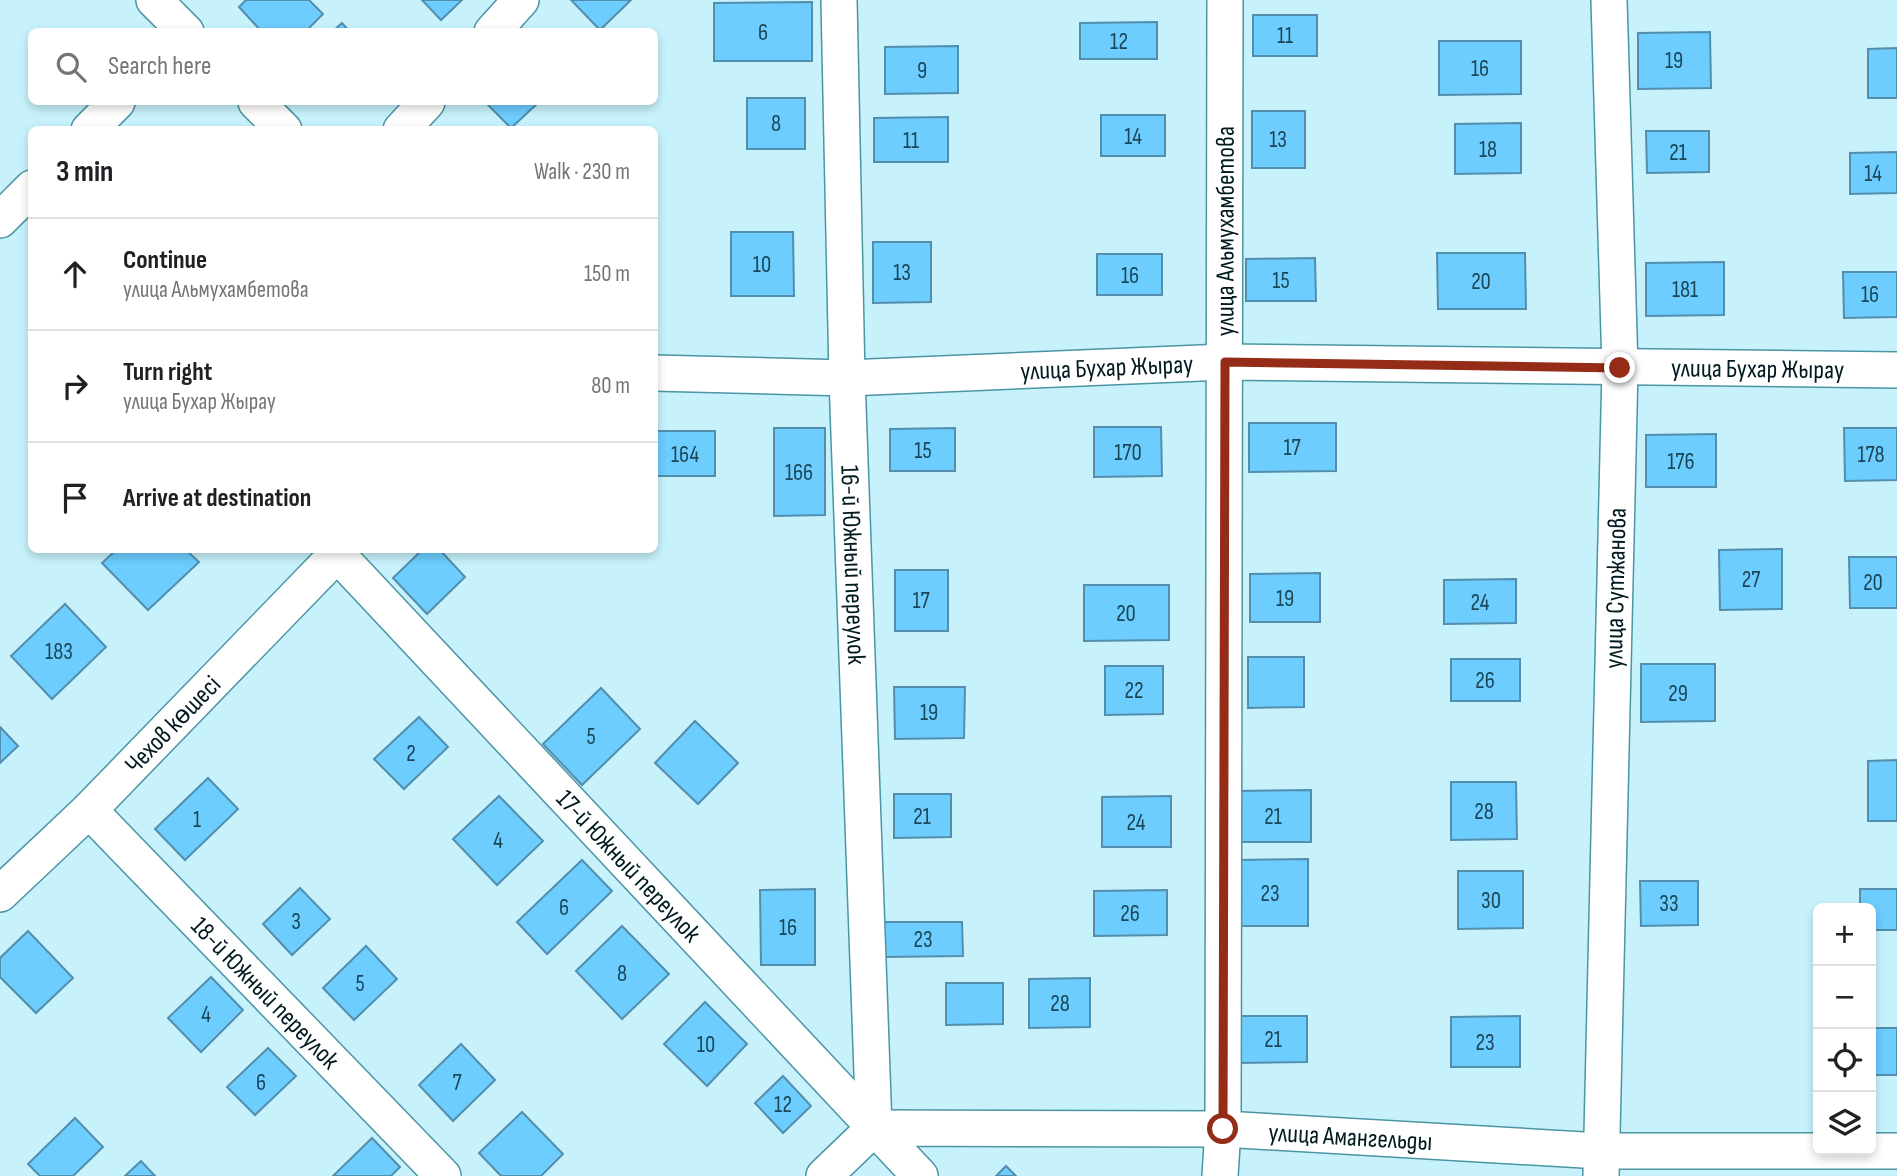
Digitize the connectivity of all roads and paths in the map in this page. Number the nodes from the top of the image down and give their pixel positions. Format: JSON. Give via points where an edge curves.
{"nodes":[{"id":1,"x":154,"y":0,"type":"edge"},
{"id":2,"x":521,"y":0,"type":"edge"},
{"id":3,"x":839,"y":0,"type":"edge"},
{"id":4,"x":1225,"y":0,"type":"edge"},
{"id":5,"x":1609,"y":0,"type":"edge"},
{"id":6,"x":182,"y":28,"type":"edge"},
{"id":7,"x":496,"y":28,"type":"edge"},
{"id":8,"x":114,"y":105,"type":"edge"},
{"id":9,"x":259,"y":105,"type":"edge"},
{"id":10,"x":424,"y":105,"type":"edge"},
{"id":11,"x":93,"y":126,"type":"edge"},
{"id":12,"x":280,"y":126,"type":"edge"},
{"id":13,"x":405,"y":126,"type":"edge"},
{"id":14,"x":28,"y":192,"type":"edge"},
{"id":15,"x":0,"y":220,"type":"edge"},
{"id":16,"x":1225,"y":362,"type":"junction"},
{"id":17,"x":1620,"y":368,"type":"junction"},
{"id":18,"x":1897,"y":370,"type":"edge"},
{"id":19,"x":658,"y":373,"type":"edge"},
{"id":20,"x":846,"y":378,"type":"junction"},
{"id":21,"x":338,"y":553,"type":"edge"},
{"id":22,"x":340,"y":553,"type":"edge"},
{"id":23,"x":89,"y":810,"type":"junction"},
{"id":24,"x":0,"y":894,"type":"edge"},
{"id":25,"x":874,"y":1128,"type":"junction"},
{"id":26,"x":1223,"y":1129,"type":"junction"},
{"id":27,"x":1897,"y":1151,"type":"edge"},
{"id":28,"x":1601,"y":1163,"type":"edge"},
{"id":29,"x":443,"y":1176,"type":"edge"},
{"id":30,"x":824,"y":1176,"type":"edge"},
{"id":31,"x":920,"y":1176,"type":"edge"},
{"id":32,"x":1220,"y":1176,"type":"edge"}],
"edges":[{"from":1,"to":6,"type":"street"},
{"from":2,"to":7,"type":"street"},
{"from":3,"to":20,"type":"street","name":"16-й Южный переулок"},
{"from":4,"to":16,"type":"street","name":"улица Альмухамбетова"},
{"from":5,"to":17,"type":"street","name":"улица Сутжанова"},
{"from":8,"to":11,"type":"street"},
{"from":9,"to":12,"type":"street"},
{"from":10,"to":13,"type":"street"},
{"from":14,"to":15,"type":"street"},
{"from":16,"to":17,"type":"street","name":"улица Бухар Жырау"},
{"from":16,"to":20,"type":"street","name":"улица Бухар Жырау"},
{"from":16,"to":26,"type":"street","name":"улица Альмухамбетова"},
{"from":17,"to":18,"type":"street","name":"улица Бухар Жырау"},
{"from":17,"to":28,"type":"street","name":"улица Сутжанова"},
{"from":19,"to":20,"type":"street","name":"улица Бухар Жырау"},
{"from":20,"to":25,"type":"street","name":"16-й Южный переулок"},
{"from":21,"to":23,"type":"street","name":"Чехов көшесі"},
{"from":22,"to":25,"type":"street","name":"17-й Южный переулок"},
{"from":23,"to":24,"type":"street","name":"Чехов көшесі"},
{"from":23,"to":29,"type":"street","name":"18-й Южный переулок"},
{"from":25,"to":26,"type":"street","name":"улица Амангельды"},
{"from":25,"to":30,"type":"street"},
{"from":25,"to":31,"type":"street","name":"17-й Южный переулок"},
{"from":26,"to":28,"type":"street","name":"улица Амангельды"},
{"from":26,"to":32,"type":"street","name":"улица Альмухамбетова"},
{"from":27,"to":28,"type":"street","name":"улица Амангельды"}]}
